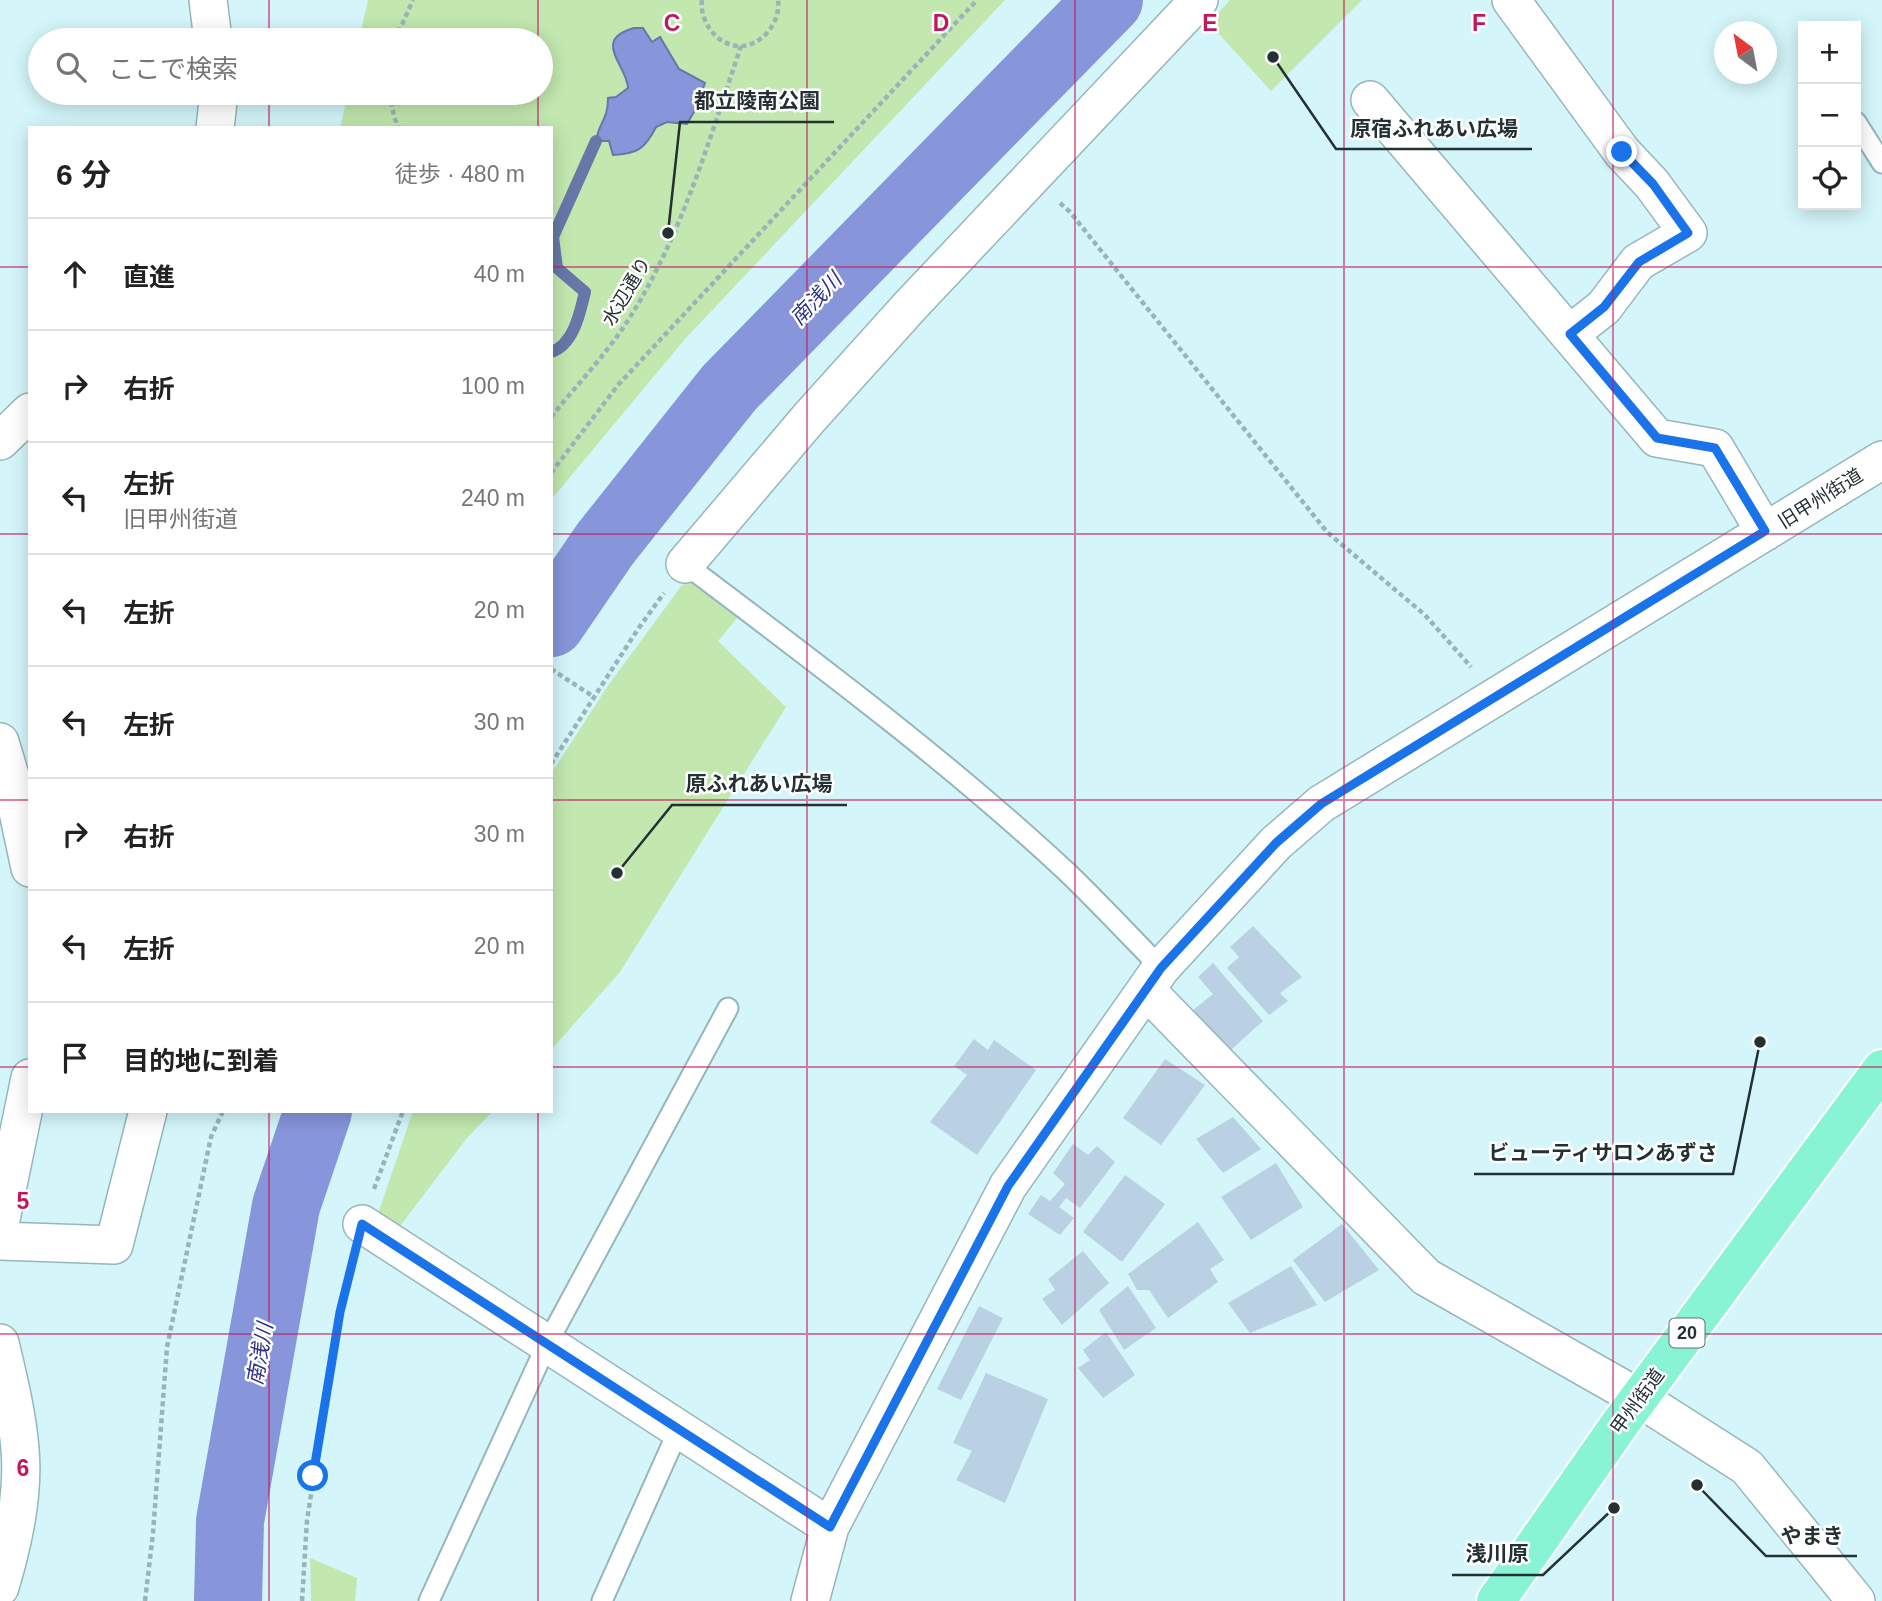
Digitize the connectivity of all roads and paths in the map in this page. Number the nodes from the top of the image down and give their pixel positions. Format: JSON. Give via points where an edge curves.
{"nodes":[{"id":1,"x":208,"y":0,"type":"edge"},
{"id":2,"x":413,"y":0,"type":"edge"},
{"id":3,"x":702,"y":0,"type":"edge"},
{"id":4,"x":778,"y":0,"type":"edge"},
{"id":5,"x":977,"y":0,"type":"edge"},
{"id":6,"x":1199,"y":0,"type":"edge"},
{"id":7,"x":1511,"y":0,"type":"edge"},
{"id":8,"x":211,"y":28,"type":"edge"},
{"id":9,"x":400,"y":28,"type":"edge"},
{"id":10,"x":741,"y":46,"type":"junction"},
{"id":11,"x":1370,"y":100,"type":"dead end"},
{"id":12,"x":218,"y":105,"type":"edge"},
{"id":13,"x":392,"y":105,"type":"edge"},
{"id":14,"x":215,"y":126,"type":"edge"},
{"id":15,"x":398,"y":126,"type":"edge"},
{"id":16,"x":1861,"y":130,"type":"edge"},
{"id":17,"x":1882,"y":163,"type":"edge"},
{"id":18,"x":1032,"y":178,"type":"junction"},
{"id":19,"x":1570,"y":334,"type":"junction"},
{"id":20,"x":28,"y":414,"type":"edge"},
{"id":21,"x":553,"y":415,"type":"edge"},
{"id":22,"x":0,"y":441,"type":"edge"},
{"id":23,"x":1882,"y":460,"type":"edge"},
{"id":24,"x":553,"y":469,"type":"edge"},
{"id":25,"x":1765,"y":531,"type":"junction"},
{"id":26,"x":685,"y":564,"type":"junction"},
{"id":27,"x":553,"y":670,"type":"edge"},
{"id":28,"x":1497,"y":696,"type":"junction"},
{"id":29,"x":594,"y":697,"type":"junction"},
{"id":30,"x":0,"y":742,"type":"edge"},
{"id":31,"x":553,"y":761,"type":"edge"},
{"id":32,"x":28,"y":859,"type":"edge"},
{"id":33,"x":1153,"y":979,"type":"junction"},
{"id":34,"x":728,"y":1008,"type":"dead end"},
{"id":35,"x":1878,"y":1085,"type":"edge"},
{"id":36,"x":28,"y":1088,"type":"edge"},
{"id":37,"x":147,"y":1113,"type":"edge"},
{"id":38,"x":222,"y":1113,"type":"edge"},
{"id":39,"x":402,"y":1113,"type":"edge"},
{"id":40,"x":0,"y":1224,"type":"edge"},
{"id":41,"x":362,"y":1224,"type":"junction"},
{"id":42,"x":0,"y":1241,"type":"edge"},
{"id":43,"x":0,"y":1343,"type":"edge"},
{"id":44,"x":547,"y":1344,"type":"junction"},
{"id":45,"x":1639,"y":1398,"type":"junction"},
{"id":46,"x":679,"y":1429,"type":"junction"},
{"id":47,"x":830,"y":1527,"type":"junction"},
{"id":48,"x":0,"y":1587,"type":"edge"},
{"id":49,"x":145,"y":1601,"type":"edge"},
{"id":50,"x":302,"y":1601,"type":"edge"},
{"id":51,"x":429,"y":1601,"type":"edge"},
{"id":52,"x":602,"y":1601,"type":"edge"},
{"id":53,"x":810,"y":1601,"type":"edge"},
{"id":54,"x":1496,"y":1601,"type":"edge"},
{"id":55,"x":1856,"y":1601,"type":"edge"}],
"edges":[{"from":1,"to":8,"type":"street"},
{"from":2,"to":9,"type":"path"},
{"from":3,"to":10,"type":"path","via":[[710,31]]},
{"from":4,"to":10,"type":"path","via":[[769,31]]},
{"from":5,"to":24,"type":"path","via":[[618,385]]},
{"from":6,"to":18,"type":"street"},
{"from":7,"to":19,"type":"street","via":[[1622,152],[1653,184],[1688,233],[1639,262],[1604,307]]},
{"from":10,"to":21,"type":"path","name":"水辺通り","via":[[667,248],[624,327]]},
{"from":11,"to":19,"type":"street"},
{"from":12,"to":14,"type":"street"},
{"from":13,"to":15,"type":"path"},
{"from":16,"to":17,"type":"lane"},
{"from":18,"to":26,"type":"street","via":[[810,417]]},
{"from":18,"to":28,"type":"path","via":[[1070,212],[1327,533],[1425,615]]},
{"from":19,"to":25,"type":"street","via":[[1657,438],[1715,448]]},
{"from":20,"to":22,"type":"street"},
{"from":23,"to":25,"type":"street","name":"旧甲州街道"},
{"from":25,"to":28,"type":"street","name":"旧甲州街道"},
{"from":26,"to":29,"type":"path"},
{"from":26,"to":33,"type":"lane","via":[[833,674],[963,780],[1068,874]]},
{"from":27,"to":29,"type":"path"},
{"from":28,"to":33,"type":"street","name":"旧甲州街道","via":[[1321,804],[1276,843]]},
{"from":29,"to":31,"type":"path"},
{"from":30,"to":32,"type":"street"},
{"from":33,"to":45,"type":"street","via":[[1426,1277]]},
{"from":33,"to":47,"type":"street","name":"旧甲州街道","via":[[1008,1186]]},
{"from":34,"to":44,"type":"lane"},
{"from":35,"to":45,"type":"highway","name":"甲州街道","number":"20"},
{"from":36,"to":40,"type":"street"},
{"from":37,"to":42,"type":"street","via":[[114,1245]]},
{"from":38,"to":49,"type":"path","via":[[211,1137],[167,1347]]},
{"from":39,"to":41,"type":"path"},
{"from":41,"to":44,"type":"street"},
{"from":41,"to":50,"type":"path","via":[[340,1312],[324,1408],[307,1520]]},
{"from":43,"to":48,"type":"street","via":[[19,1440],[20,1469],[18,1515]]},
{"from":44,"to":46,"type":"street"},
{"from":44,"to":51,"type":"lane"},
{"from":45,"to":54,"type":"highway","name":"甲州街道","number":"20"},
{"from":45,"to":55,"type":"street","via":[[1747,1467]]},
{"from":46,"to":47,"type":"street"},
{"from":46,"to":52,"type":"lane"},
{"from":47,"to":53,"type":"street","name":"旧甲州街道"}]}
